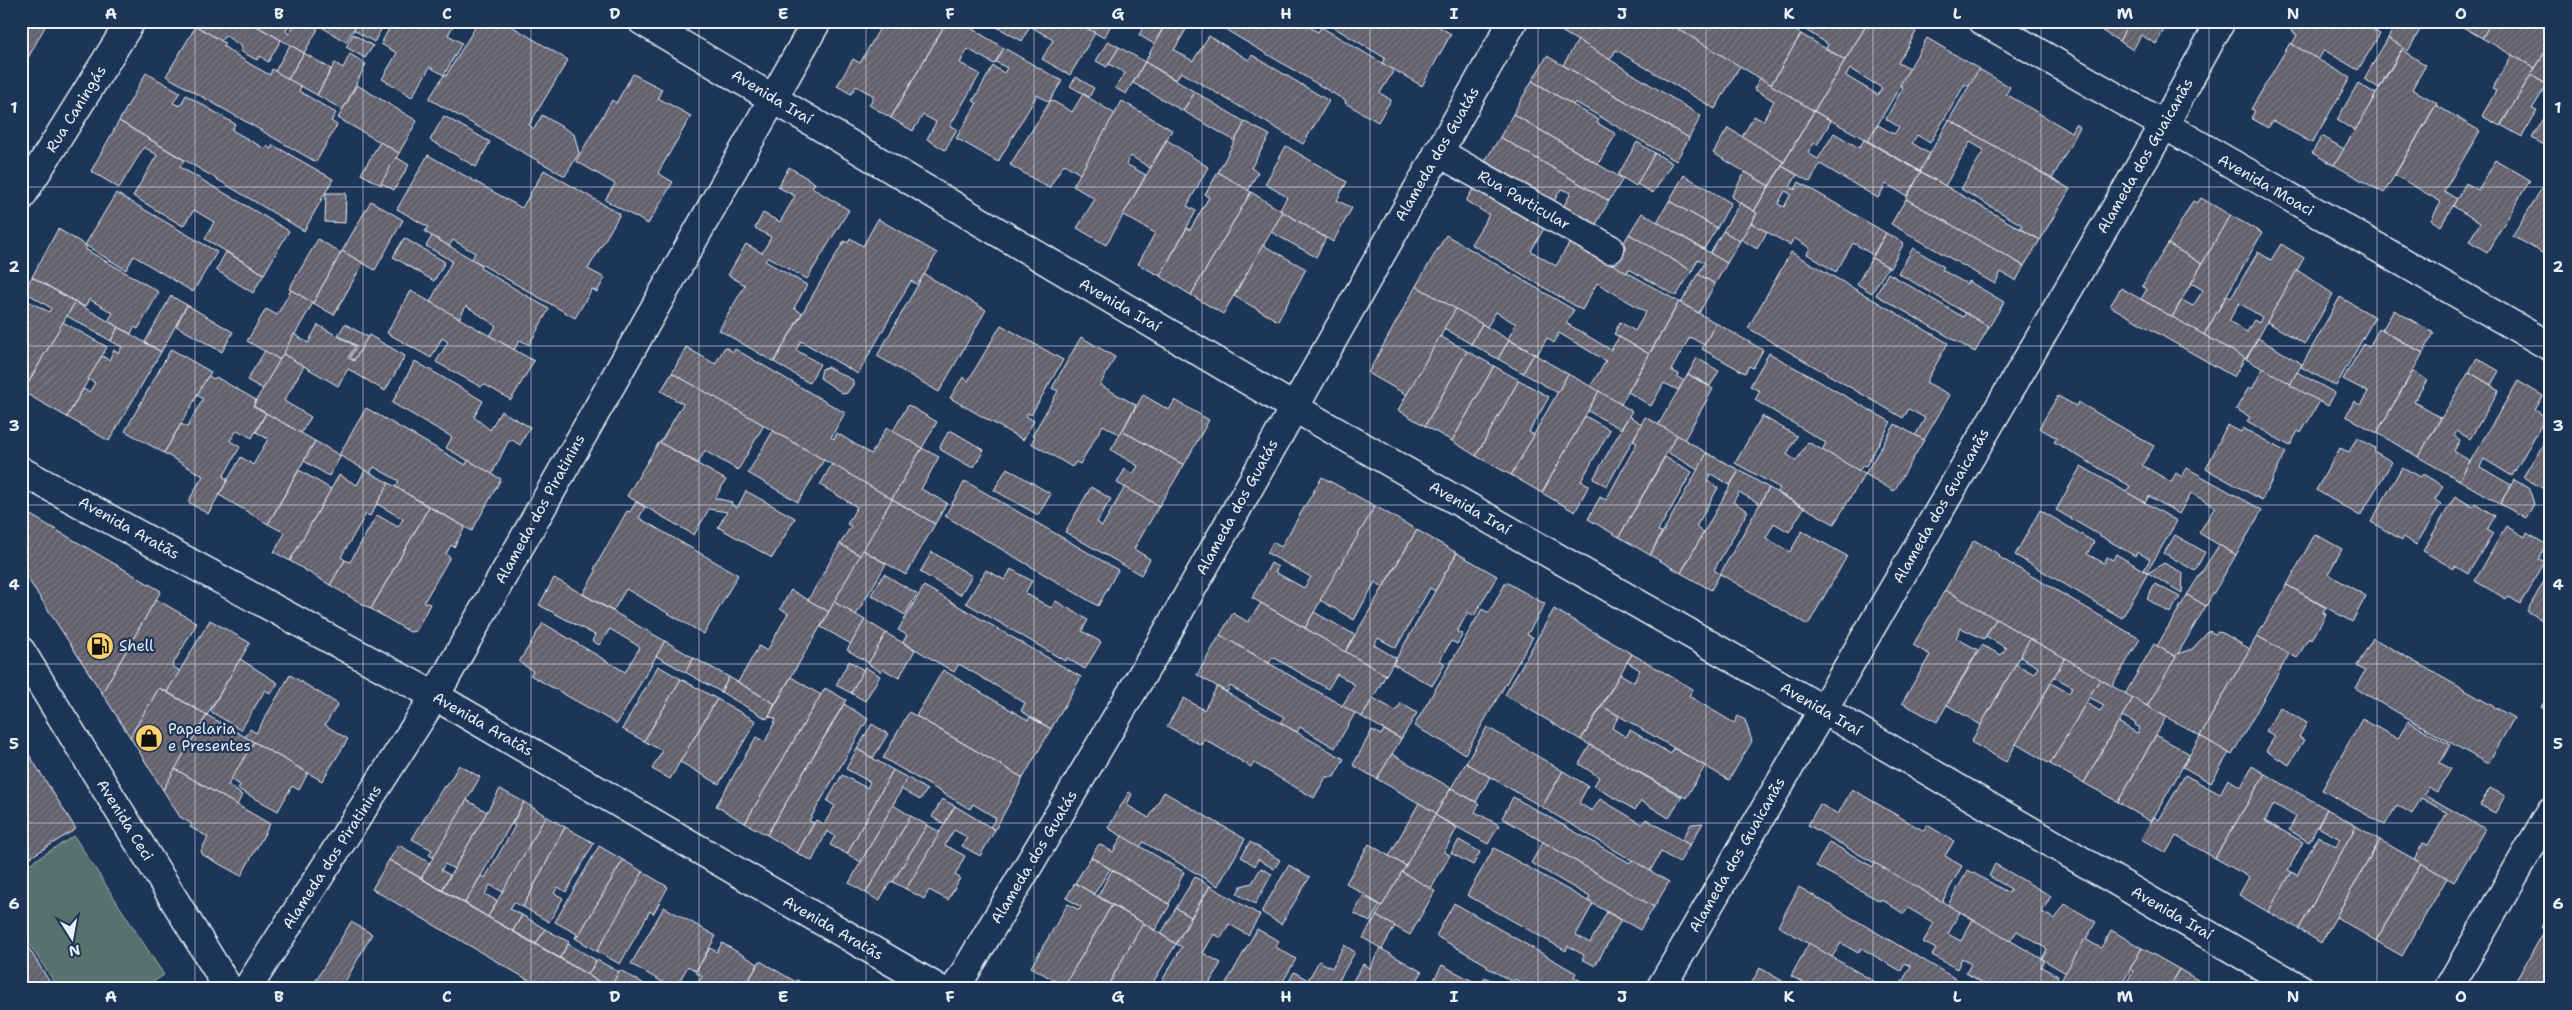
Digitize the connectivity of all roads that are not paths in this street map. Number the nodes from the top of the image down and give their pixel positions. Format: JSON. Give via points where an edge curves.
{"nodes":[{"id":1,"x":131,"y":21,"type":"edge"},
{"id":2,"x":642,"y":21,"type":"edge"},
{"id":3,"x":817,"y":21,"type":"edge"},
{"id":4,"x":1512,"y":21,"type":"edge"},
{"id":5,"x":1983,"y":21,"type":"edge"},
{"id":6,"x":2222,"y":21,"type":"edge"},
{"id":7,"x":773,"y":98,"type":"junction"},
{"id":8,"x":2163,"y":127,"type":"junction"},
{"id":9,"x":1438,"y":152,"type":"junction"},
{"id":10,"x":21,"y":198,"type":"edge"},
{"id":11,"x":1610,"y":249,"type":"dead end"},
{"id":12,"x":2551,"y":347,"type":"edge"},
{"id":13,"x":1293,"y":407,"type":"junction"},
{"id":14,"x":21,"y":471,"type":"edge"},
{"id":15,"x":21,"y":651,"type":"edge"},
{"id":16,"x":435,"y":696,"type":"junction"},
{"id":17,"x":1822,"y":710,"type":"junction"},
{"id":18,"x":2551,"y":811,"type":"edge"},
{"id":19,"x":229,"y":989,"type":"edge"},
{"id":20,"x":247,"y":989,"type":"edge"},
{"id":21,"x":939,"y":989,"type":"edge"},
{"id":22,"x":955,"y":989,"type":"edge"},
{"id":23,"x":1660,"y":989,"type":"edge"},
{"id":24,"x":2302,"y":989,"type":"edge"},
{"id":25,"x":2448,"y":989,"type":"edge"}],
"edges":[{"from":1,"to":10,"type":"street","name":"Rua Caningás"},
{"from":2,"to":7,"type":"street","name":"Avenida Iraí"},
{"from":3,"to":7,"type":"street","name":"Alameda dos Piratinins"},
{"from":4,"to":9,"type":"street","name":"Alameda dos Guatás"},
{"from":5,"to":8,"type":"street","name":"Avenida Moaci"},
{"from":6,"to":8,"type":"street","name":"Alameda dos Guaicanãs"},
{"from":7,"to":13,"type":"street","name":"Avenida Iraí"},
{"from":7,"to":16,"type":"street","name":"Alameda dos Piratinins"},
{"from":8,"to":12,"type":"street","name":"Avenida Moaci"},
{"from":8,"to":17,"type":"street","name":"Alameda dos Guaicanãs"},
{"from":9,"to":11,"type":"street","name":"Rua Particular"},
{"from":9,"to":13,"type":"street","name":"Alameda dos Guatás"},
{"from":13,"to":17,"type":"street","name":"Avenida Iraí"},
{"from":13,"to":22,"type":"street","name":"Alameda dos Guatás","via":[[1161,642]]},
{"from":14,"to":16,"type":"street","name":"Avenida Aratãs"},
{"from":15,"to":19,"type":"street","name":"Avenida Ceci"},
{"from":16,"to":20,"type":"street","name":"Alameda dos Piratinins"},
{"from":16,"to":21,"type":"street","name":"Avenida Aratãs"},
{"from":17,"to":23,"type":"street","name":"Alameda dos Guaicanãs"},
{"from":17,"to":24,"type":"street","name":"Avenida Iraí"},
{"from":18,"to":25,"type":"street"}]}
